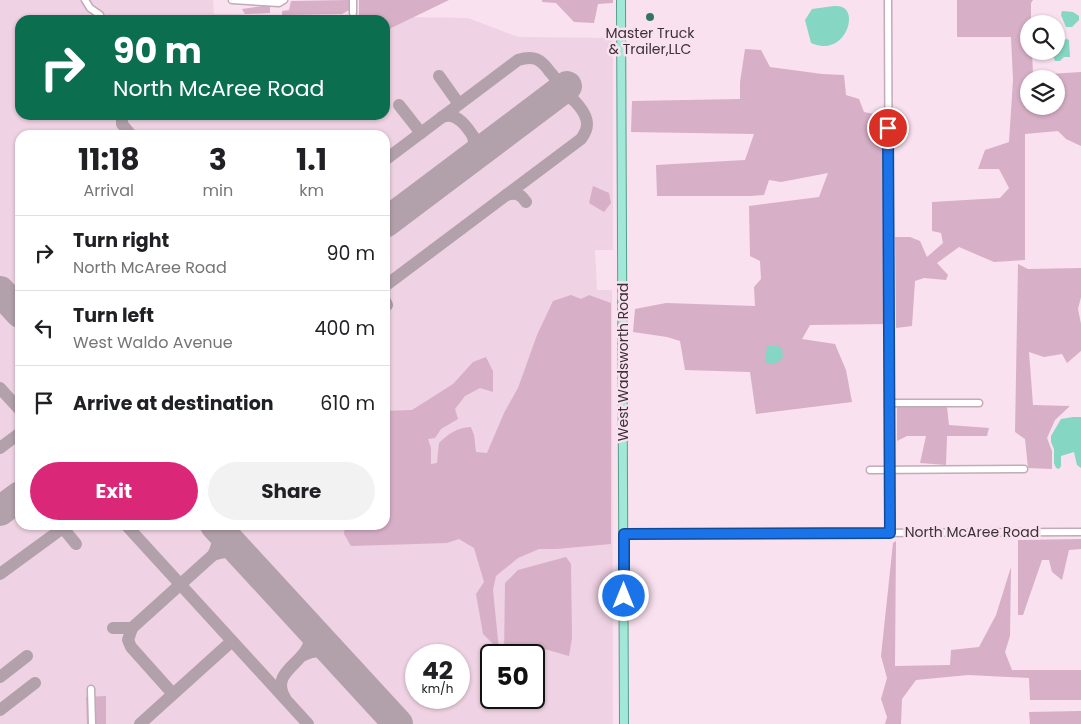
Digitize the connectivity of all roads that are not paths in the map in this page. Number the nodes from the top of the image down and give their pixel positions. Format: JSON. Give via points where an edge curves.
{"nodes":[{"id":1,"x":85,"y":0,"type":"edge"},
{"id":2,"x":232,"y":0,"type":"edge"},
{"id":3,"x":284,"y":0,"type":"edge"},
{"id":4,"x":353,"y":0,"type":"edge"},
{"id":5,"x":621,"y":0,"type":"edge"},
{"id":6,"x":888,"y":0,"type":"edge"},
{"id":7,"x":353,"y":13,"type":"dead end"},
{"id":8,"x":100,"y":15,"type":"dead end"},
{"id":9,"x":890,"y":403,"type":"junction"},
{"id":10,"x":979,"y":403,"type":"dead end"},
{"id":11,"x":1024,"y":469,"type":"dead end"},
{"id":12,"x":870,"y":470,"type":"dead end"},
{"id":13,"x":890,"y":470,"type":"junction"},
{"id":14,"x":1081,"y":532,"type":"edge"},
{"id":15,"x":890,"y":533,"type":"junction"},
{"id":16,"x":624,"y":534,"type":"junction"},
{"id":17,"x":91,"y":689,"type":"dead end"},
{"id":18,"x":92,"y":724,"type":"edge"},
{"id":19,"x":624,"y":724,"type":"edge"}],
"edges":[{"from":1,"to":8,"type":"street"},
{"from":2,"to":3,"type":"street","via":[[279,3]]},
{"from":4,"to":7,"type":"street"},
{"from":5,"to":16,"type":"main road","name":"West Wadsworth Road"},
{"from":6,"to":9,"type":"street"},
{"from":9,"to":10,"type":"street"},
{"from":9,"to":13,"type":"street"},
{"from":11,"to":13,"type":"street"},
{"from":12,"to":13,"type":"street"},
{"from":13,"to":15,"type":"street"},
{"from":14,"to":15,"type":"street","name":"North McAree Road"},
{"from":15,"to":16,"type":"street","name":"North McAree Road"},
{"from":16,"to":19,"type":"main road","name":"West Wadsworth Road"},
{"from":17,"to":18,"type":"street"}]}
